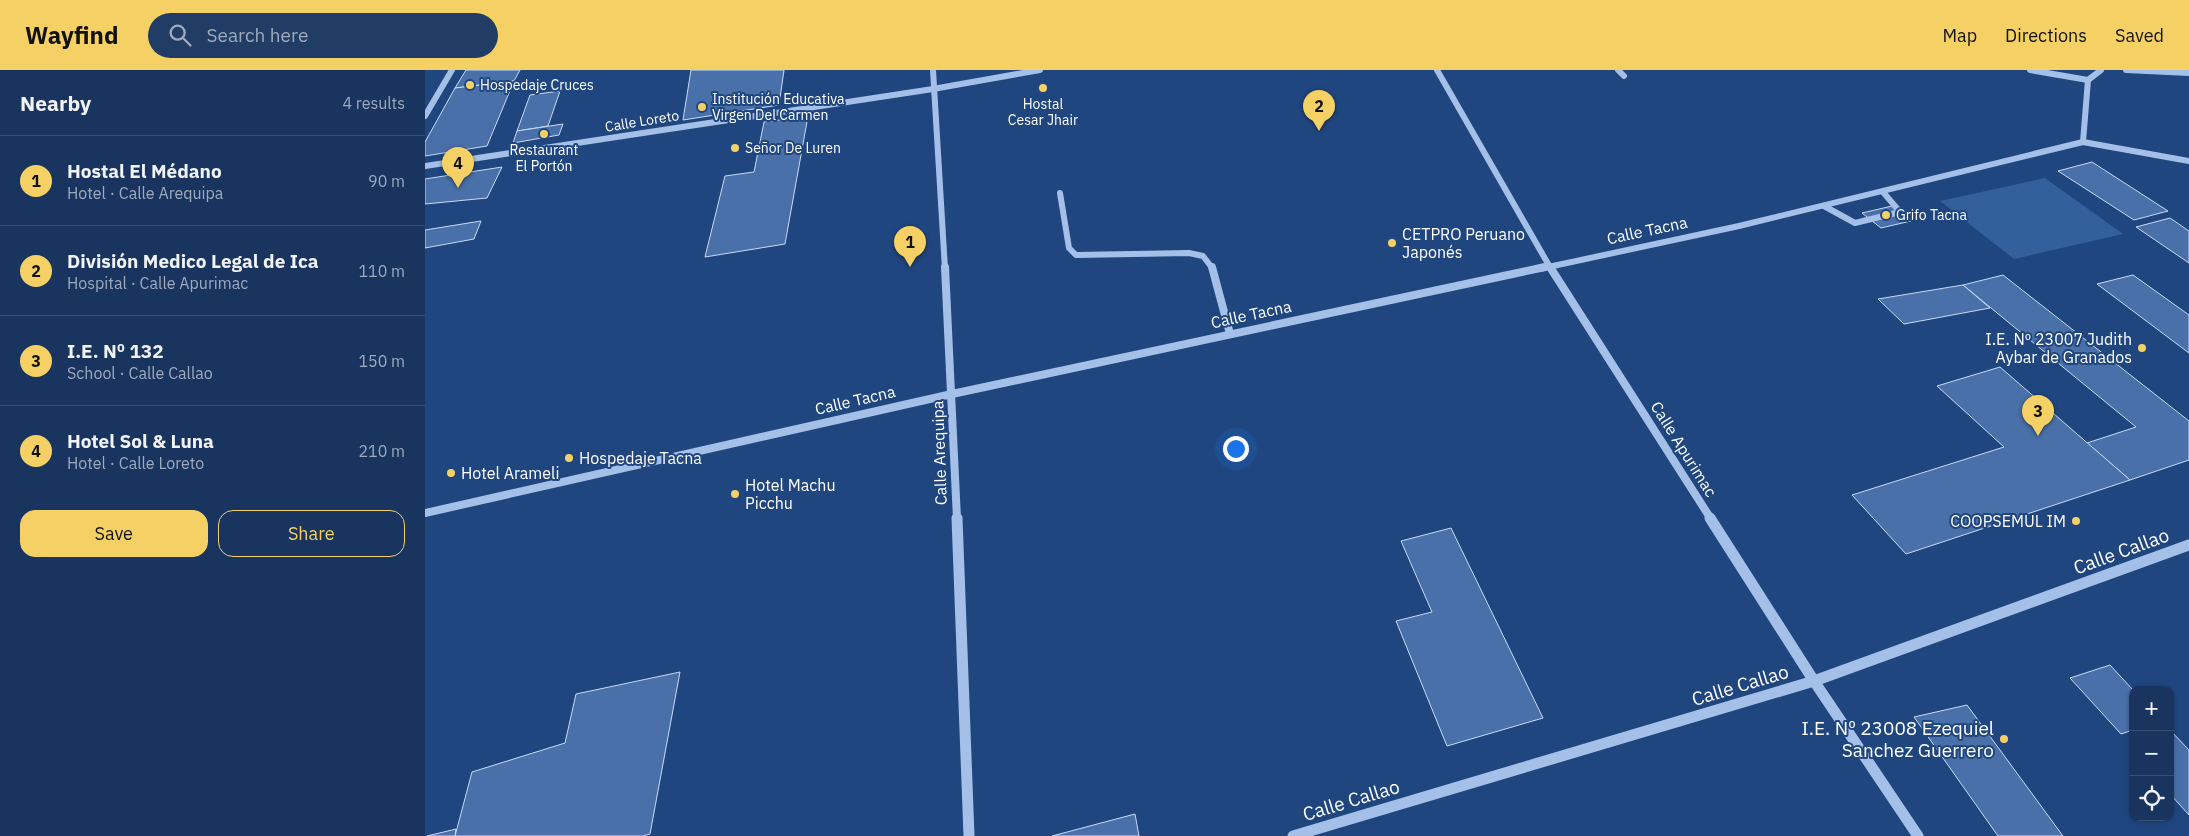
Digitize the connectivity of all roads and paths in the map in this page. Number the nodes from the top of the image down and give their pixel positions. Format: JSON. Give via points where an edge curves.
{"nodes":[{"id":1,"x":453,"y":70,"type":"edge"},
{"id":2,"x":933,"y":70,"type":"edge"},
{"id":3,"x":1040,"y":70,"type":"edge"},
{"id":4,"x":1437,"y":70,"type":"edge"},
{"id":5,"x":1618,"y":70,"type":"edge"},
{"id":6,"x":2029,"y":70,"type":"edge"},
{"id":7,"x":2101,"y":70,"type":"edge"},
{"id":8,"x":2126,"y":70,"type":"edge"},
{"id":9,"x":2189,"y":73,"type":"edge"},
{"id":10,"x":1624,"y":76,"type":"dead end"},
{"id":11,"x":2087,"y":80,"type":"junction"},
{"id":12,"x":933,"y":89,"type":"junction"},
{"id":13,"x":425,"y":116,"type":"edge"},
{"id":14,"x":2083,"y":142,"type":"junction"},
{"id":15,"x":2189,"y":161,"type":"edge"},
{"id":16,"x":425,"y":166,"type":"edge"},
{"id":17,"x":1883,"y":192,"type":"junction"},
{"id":18,"x":1060,"y":193,"type":"dead end"},
{"id":19,"x":1824,"y":206,"type":"junction"},
{"id":20,"x":1549,"y":266,"type":"junction"},
{"id":21,"x":1230,"y":334,"type":"junction"},
{"id":22,"x":952,"y":394,"type":"junction"},
{"id":23,"x":425,"y":513,"type":"edge"},
{"id":24,"x":2189,"y":545,"type":"edge"},
{"id":25,"x":1814,"y":681,"type":"junction"},
{"id":26,"x":969,"y":836,"type":"edge"},
{"id":27,"x":1293,"y":836,"type":"edge"},
{"id":28,"x":1918,"y":836,"type":"edge"}],
"edges":[{"from":1,"to":13,"type":"street"},
{"from":2,"to":12,"type":"street","name":"Calle Arequipa"},
{"from":3,"to":12,"type":"street","name":"Calle Loreto"},
{"from":4,"to":20,"type":"street","name":"Calle Apurimac"},
{"from":5,"to":10,"type":"street"},
{"from":6,"to":11,"type":"street"},
{"from":7,"to":11,"type":"street"},
{"from":8,"to":9,"type":"street"},
{"from":11,"to":14,"type":"street"},
{"from":12,"to":16,"type":"street","name":"Calle Loreto"},
{"from":12,"to":22,"type":"street","name":"Calle Arequipa"},
{"from":14,"to":15,"type":"street"},
{"from":14,"to":17,"type":"street","name":"Calle Tacna"},
{"from":17,"to":19,"type":"street","name":"Calle Tacna"},
{"from":17,"to":19,"type":"street","via":[[1900,212],[1855,222]]},
{"from":18,"to":21,"type":"street","via":[[1069,248],[1076,254],[1189,253],[1203,256],[1212,266]]},
{"from":19,"to":20,"type":"street","name":"Calle Tacna"},
{"from":20,"to":21,"type":"street","name":"Calle Tacna"},
{"from":20,"to":25,"type":"street","name":"Calle Apurimac"},
{"from":21,"to":22,"type":"street","name":"Calle Tacna"},
{"from":22,"to":23,"type":"street","name":"Calle Tacna"},
{"from":22,"to":26,"type":"street","name":"Calle Arequipa"},
{"from":24,"to":25,"type":"street","name":"Calle Callao"},
{"from":25,"to":27,"type":"street","name":"Calle Callao"},
{"from":25,"to":28,"type":"street","name":"Calle Apurimac"}]}
